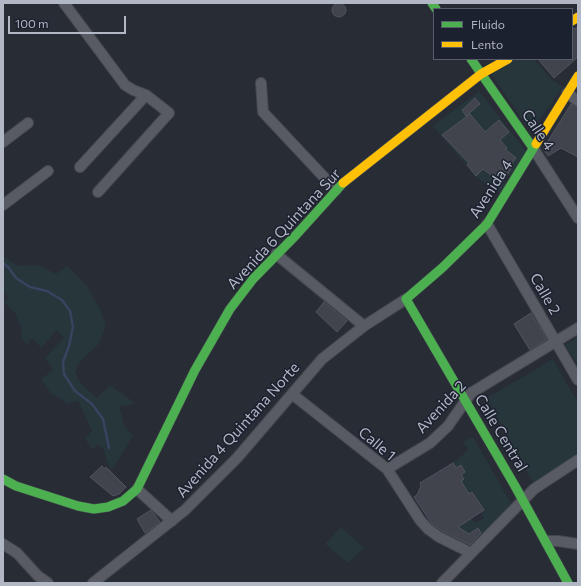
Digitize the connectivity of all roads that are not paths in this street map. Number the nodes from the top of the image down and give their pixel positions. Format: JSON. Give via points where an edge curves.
{"nodes":[{"id":1,"x":64,"y":3,"type":"edge"},
{"id":2,"x":472,"y":60,"type":"edge"},
{"id":3,"x":506,"y":60,"type":"edge"},
{"id":4,"x":482,"y":74,"type":"junction"},
{"id":5,"x":578,"y":76,"type":"edge"},
{"id":6,"x":261,"y":83,"type":"dead end"},
{"id":7,"x":567,"y":93,"type":"junction"},
{"id":8,"x":146,"y":95,"type":"junction"},
{"id":9,"x":578,"y":101,"type":"edge"},
{"id":10,"x":28,"y":123,"type":"dead end"},
{"id":11,"x":3,"y":142,"type":"edge"},
{"id":12,"x":533,"y":148,"type":"junction"},
{"id":13,"x":80,"y":167,"type":"dead end"},
{"id":14,"x":48,"y":171,"type":"dead end"},
{"id":15,"x":336,"y":190,"type":"junction"},
{"id":16,"x":98,"y":192,"type":"dead end"},
{"id":17,"x":3,"y":205,"type":"edge"},
{"id":18,"x":578,"y":218,"type":"edge"},
{"id":19,"x":487,"y":224,"type":"junction"},
{"id":20,"x":276,"y":254,"type":"junction"},
{"id":21,"x":406,"y":299,"type":"junction"},
{"id":22,"x":364,"y":326,"type":"junction"},
{"id":23,"x":578,"y":328,"type":"edge"},
{"id":24,"x":556,"y":341,"type":"junction"},
{"id":25,"x":578,"y":380,"type":"edge"},
{"id":26,"x":292,"y":394,"type":"junction"},
{"id":27,"x":465,"y":402,"type":"junction"},
{"id":28,"x":578,"y":460,"type":"edge"},
{"id":29,"x":387,"y":469,"type":"junction"},
{"id":30,"x":3,"y":479,"type":"edge"},
{"id":31,"x":138,"y":489,"type":"junction"},
{"id":32,"x":523,"y":500,"type":"junction"},
{"id":33,"x":172,"y":521,"type":"junction"},
{"id":34,"x":540,"y":530,"type":"junction"},
{"id":35,"x":546,"y":541,"type":"junction"},
{"id":36,"x":558,"y":541,"type":"junction"},
{"id":37,"x":578,"y":544,"type":"edge"},
{"id":38,"x":4,"y":547,"type":"edge"},
{"id":39,"x":471,"y":553,"type":"junction"},
{"id":40,"x":39,"y":580,"type":"edge"},
{"id":41,"x":48,"y":583,"type":"edge"},
{"id":42,"x":93,"y":583,"type":"edge"},
{"id":43,"x":442,"y":583,"type":"edge"},
{"id":44,"x":568,"y":583,"type":"edge"}],
"edges":[{"from":1,"to":8,"type":"street","via":[[120,80],[133,90]]},
{"from":2,"to":4,"type":"street","name":"Calle 4"},
{"from":3,"to":4,"type":"street","name":"Avenida 6 Quintana Sur"},
{"from":4,"to":12,"type":"street","name":"Calle 4"},
{"from":4,"to":15,"type":"street","name":"Avenida 6 Quintana Sur"},
{"from":5,"to":7,"type":"street","name":"Avenida 4"},
{"from":6,"to":15,"type":"street","via":[[263,112]]},
{"from":7,"to":9,"type":"street"},
{"from":7,"to":12,"type":"street","name":"Avenida 4"},
{"from":8,"to":13,"type":"street"},
{"from":8,"to":16,"type":"street","via":[[169,113]]},
{"from":10,"to":11,"type":"street"},
{"from":12,"to":18,"type":"street","name":"Calle 4"},
{"from":12,"to":19,"type":"street","name":"Avenida 4"},
{"from":14,"to":17,"type":"street"},
{"from":15,"to":20,"type":"street","name":"Avenida 6 Quintana Sur"},
{"from":19,"to":21,"type":"street","name":"Avenida 4"},
{"from":19,"to":24,"type":"street","name":"Calle 2"},
{"from":20,"to":22,"type":"street"},
{"from":20,"to":31,"type":"street","name":"Avenida 6 Quintana Sur","via":[[245,288],[213,337]]},
{"from":21,"to":22,"type":"street","name":"Avenida 4 Quintana Norte"},
{"from":21,"to":27,"type":"street","name":"Calle Central"},
{"from":22,"to":26,"type":"street","name":"Avenida 4 Quintana Norte","via":[[322,359]]},
{"from":23,"to":24,"type":"street","name":"Avenida 2"},
{"from":24,"to":25,"type":"street","name":"Calle 2"},
{"from":24,"to":27,"type":"street","name":"Avenida 2","via":[[471,393]]},
{"from":26,"to":29,"type":"street","name":"Calle 1"},
{"from":26,"to":33,"type":"street","name":"Avenida 4 Quintana Norte","via":[[237,458]]},
{"from":27,"to":29,"type":"street","name":"Avenida 2","via":[[448,426],[430,443]]},
{"from":27,"to":32,"type":"street","name":"Calle Central"},
{"from":28,"to":32,"type":"street","via":[[534,489]]},
{"from":29,"to":39,"type":"street","name":"Calle 1","via":[[428,529]]},
{"from":30,"to":31,"type":"street","via":[[23,488],[94,509],[123,501]]},
{"from":31,"to":33,"type":"street"},
{"from":32,"to":34,"type":"street","name":"Calle Central"},
{"from":32,"to":39,"type":"street"},
{"from":33,"to":42,"type":"street","name":"Avenida 4 Quintana Norte"},
{"from":34,"to":35,"type":"street","name":"Calle Central"},
{"from":34,"to":36,"type":"street"},
{"from":35,"to":36,"type":"street"},
{"from":35,"to":44,"type":"street","name":"Calle Central"},
{"from":36,"to":37,"type":"street"},
{"from":38,"to":40,"type":"street","via":[[17,553]]},
{"from":39,"to":43,"type":"street"},
{"from":40,"to":41,"type":"street"}]}
